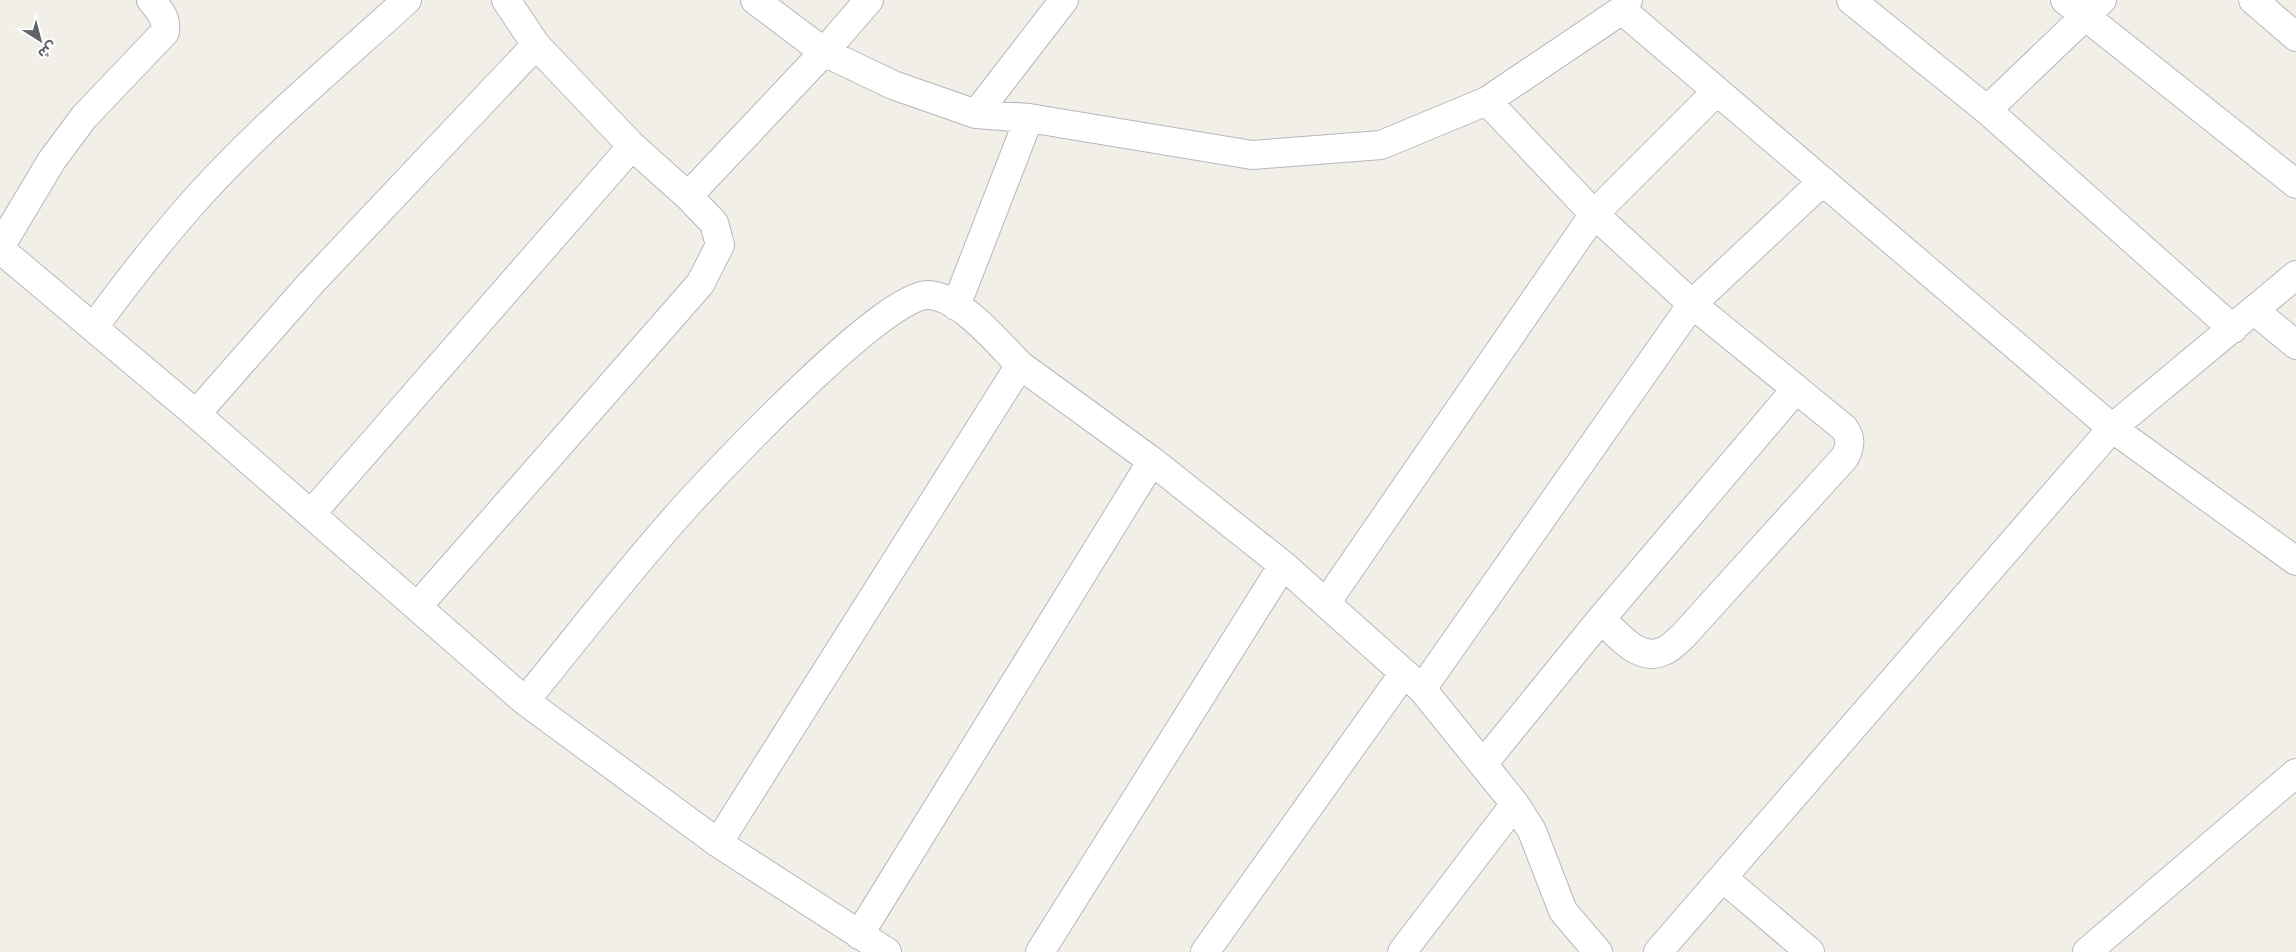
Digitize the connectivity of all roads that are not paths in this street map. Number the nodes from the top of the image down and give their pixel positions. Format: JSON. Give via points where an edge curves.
{"nodes":[{"id":1,"x":151,"y":0,"type":"edge"},
{"id":2,"x":406,"y":0,"type":"edge"},
{"id":3,"x":506,"y":0,"type":"edge"},
{"id":4,"x":754,"y":0,"type":"edge"},
{"id":5,"x":869,"y":0,"type":"edge"},
{"id":6,"x":1064,"y":0,"type":"edge"},
{"id":7,"x":1851,"y":0,"type":"edge"},
{"id":8,"x":2253,"y":0,"type":"edge"},
{"id":9,"x":1625,"y":5,"type":"edge"},
{"id":10,"x":2084,"y":5,"type":"edge"},
{"id":11,"x":2296,"y":37,"type":"edge"},
{"id":12,"x":536,"y":45,"type":"junction"},
{"id":13,"x":824,"y":52,"type":"junction"},
{"id":14,"x":1717,"y":91,"type":"junction"},
{"id":15,"x":1487,"y":101,"type":"junction"},
{"id":16,"x":1987,"y":110,"type":"junction"},
{"id":17,"x":976,"y":114,"type":"junction"},
{"id":18,"x":1029,"y":118,"type":"junction"},
{"id":19,"x":632,"y":146,"type":"junction"},
{"id":20,"x":1823,"y":181,"type":"junction"},
{"id":21,"x":2296,"y":184,"type":"edge"},
{"id":22,"x":688,"y":196,"type":"junction"},
{"id":23,"x":1594,"y":214,"type":"junction"},
{"id":24,"x":0,"y":248,"type":"edge"},
{"id":25,"x":2296,"y":275,"type":"edge"},
{"id":26,"x":1692,"y":304,"type":"junction"},
{"id":27,"x":956,"y":306,"type":"junction"},
{"id":28,"x":2255,"y":311,"type":"junction"},
{"id":29,"x":94,"y":327,"type":"junction"},
{"id":30,"x":2233,"y":329,"type":"junction"},
{"id":31,"x":2296,"y":345,"type":"edge"},
{"id":32,"x":1020,"y":365,"type":"junction"},
{"id":33,"x":1796,"y":389,"type":"junction"},
{"id":34,"x":196,"y":414,"type":"junction"},
{"id":35,"x":2112,"y":428,"type":"junction"},
{"id":36,"x":1152,"y":461,"type":"junction"},
{"id":37,"x":311,"y":514,"type":"junction"},
{"id":38,"x":2296,"y":561,"type":"edge"},
{"id":39,"x":1283,"y":565,"type":"junction"},
{"id":40,"x":1326,"y":603,"type":"junction"},
{"id":41,"x":417,"y":607,"type":"junction"},
{"id":42,"x":1601,"y":619,"type":"junction"},
{"id":43,"x":1413,"y":681,"type":"junction"},
{"id":44,"x":525,"y":701,"type":"junction"},
{"id":45,"x":1483,"y":764,"type":"junction"},
{"id":46,"x":2296,"y":773,"type":"edge"},
{"id":47,"x":1515,"y":804,"type":"junction"},
{"id":48,"x":718,"y":844,"type":"junction"},
{"id":49,"x":1722,"y":878,"type":"junction"},
{"id":50,"x":860,"y":935,"type":"junction"},
{"id":51,"x":887,"y":952,"type":"edge"},
{"id":52,"x":1040,"y":952,"type":"edge"},
{"id":53,"x":1205,"y":952,"type":"edge"},
{"id":54,"x":1402,"y":952,"type":"edge"},
{"id":55,"x":1598,"y":952,"type":"edge"},
{"id":56,"x":1658,"y":952,"type":"edge"},
{"id":57,"x":1810,"y":952,"type":"edge"},
{"id":58,"x":2087,"y":952,"type":"edge"}],
"edges":[{"from":1,"to":24,"type":"street","via":[[162,13],[165,32],[84,117],[52,160]]},
{"from":2,"to":29,"type":"street","via":[[259,134],[208,187],[139,265]]},
{"from":3,"to":12,"type":"street"},
{"from":4,"to":13,"type":"street"},
{"from":5,"to":13,"type":"street"},
{"from":6,"to":17,"type":"street"},
{"from":7,"to":16,"type":"street"},
{"from":8,"to":11,"type":"street"},
{"from":9,"to":14,"type":"street"},
{"from":9,"to":15,"type":"street"},
{"from":10,"to":16,"type":"street"},
{"from":10,"to":21,"type":"street"},
{"from":12,"to":19,"type":"street"},
{"from":12,"to":34,"type":"street","via":[[311,282]]},
{"from":13,"to":17,"type":"street","via":[[893,86]]},
{"from":13,"to":22,"type":"street"},
{"from":14,"to":20,"type":"street"},
{"from":14,"to":23,"type":"street"},
{"from":15,"to":18,"type":"street","via":[[1381,145],[1252,155]]},
{"from":15,"to":23,"type":"street"},
{"from":16,"to":30,"type":"street"},
{"from":17,"to":18,"type":"street"},
{"from":18,"to":27,"type":"street"},
{"from":19,"to":22,"type":"street"},
{"from":19,"to":37,"type":"street"},
{"from":20,"to":26,"type":"street"},
{"from":20,"to":35,"type":"street"},
{"from":22,"to":41,"type":"street","via":[[714,223],[720,245],[700,284]]},
{"from":23,"to":26,"type":"street"},
{"from":23,"to":40,"type":"street"},
{"from":24,"to":29,"type":"street"},
{"from":25,"to":28,"type":"street"},
{"from":26,"to":33,"type":"street"},
{"from":26,"to":43,"type":"street"},
{"from":27,"to":32,"type":"street"},
{"from":27,"to":44,"type":"street","via":[[946,298],[927,294],[908,299],[837,354],[686,506]]},
{"from":28,"to":30,"type":"street"},
{"from":28,"to":31,"type":"street"},
{"from":29,"to":34,"type":"street"},
{"from":30,"to":35,"type":"street"},
{"from":32,"to":36,"type":"street"},
{"from":32,"to":48,"type":"street"},
{"from":33,"to":42,"type":"street"},
{"from":33,"to":42,"type":"street","via":[[1844,428],[1849,435],[1850,446],[1845,456],[1683,636],[1665,651],[1650,656],[1637,651]]},
{"from":34,"to":37,"type":"street"},
{"from":35,"to":38,"type":"street"},
{"from":35,"to":49,"type":"street"},
{"from":36,"to":39,"type":"street"},
{"from":36,"to":50,"type":"street"},
{"from":37,"to":41,"type":"street"},
{"from":39,"to":40,"type":"street"},
{"from":39,"to":52,"type":"street"},
{"from":40,"to":43,"type":"street"},
{"from":41,"to":44,"type":"street"},
{"from":42,"to":45,"type":"street"},
{"from":43,"to":45,"type":"street"},
{"from":43,"to":53,"type":"street"},
{"from":44,"to":48,"type":"street"},
{"from":45,"to":47,"type":"street"},
{"from":46,"to":58,"type":"street"},
{"from":47,"to":54,"type":"street"},
{"from":47,"to":55,"type":"street","via":[[1532,831],[1563,911]]},
{"from":48,"to":50,"type":"street"},
{"from":49,"to":56,"type":"street"},
{"from":49,"to":57,"type":"street"},
{"from":50,"to":51,"type":"street"}]}
